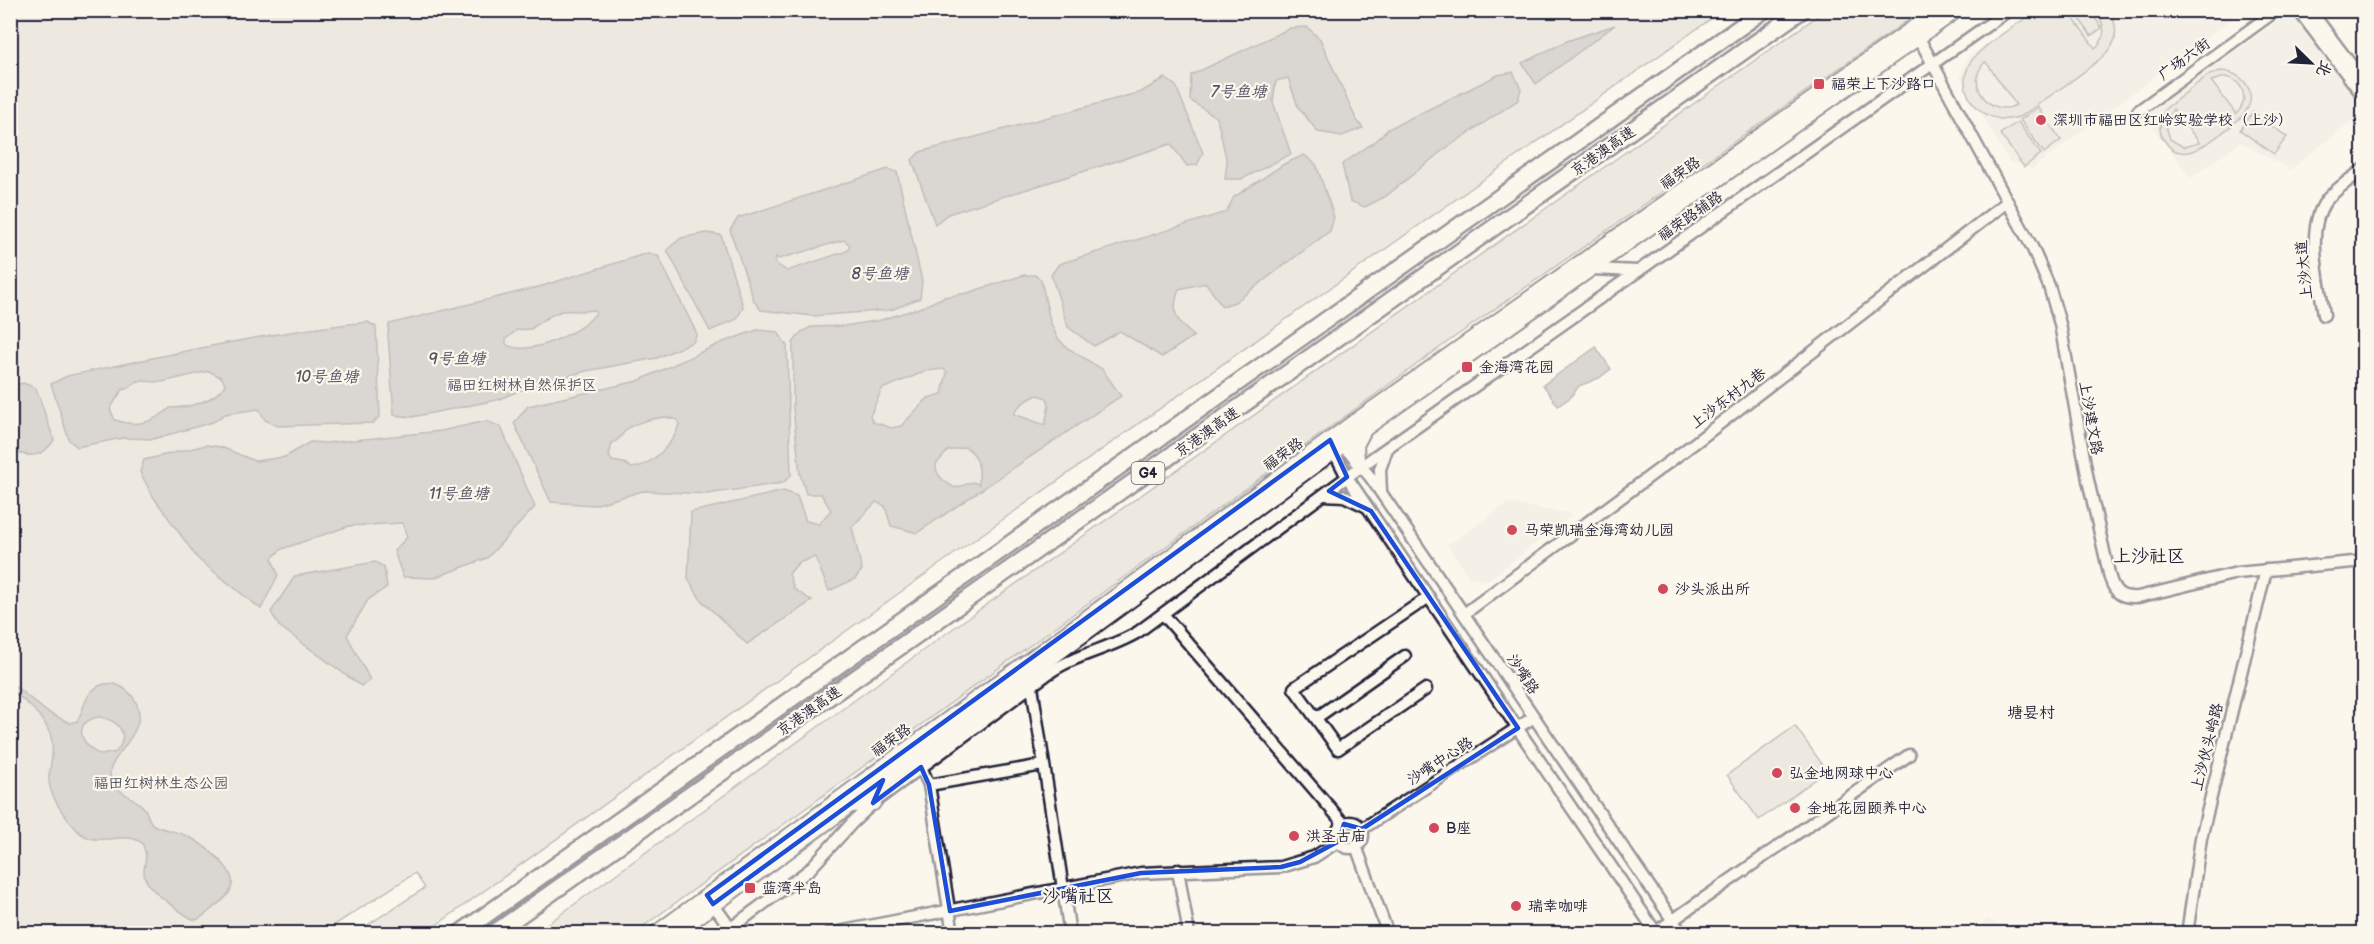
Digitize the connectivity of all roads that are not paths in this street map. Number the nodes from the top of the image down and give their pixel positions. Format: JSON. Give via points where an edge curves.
{"nodes":[{"id":1,"x":1764,"y":10,"type":"edge"},
{"id":2,"x":1802,"y":10,"type":"edge"},
{"id":3,"x":1939,"y":10,"type":"edge"},
{"id":4,"x":1957,"y":10,"type":"edge"},
{"id":5,"x":2009,"y":10,"type":"edge"},
{"id":6,"x":2277,"y":10,"type":"edge"},
{"id":7,"x":2298,"y":10,"type":"edge"},
{"id":8,"x":2310,"y":10,"type":"edge"},
{"id":9,"x":1916,"y":33,"type":"junction"},
{"id":10,"x":1932,"y":64,"type":"junction"},
{"id":11,"x":2364,"y":82,"type":"edge"},
{"id":12,"x":2364,"y":97,"type":"edge"},
{"id":13,"x":2138,"y":111,"type":"dead end"},
{"id":14,"x":2364,"y":169,"type":"edge"},
{"id":15,"x":2007,"y":201,"type":"junction"},
{"id":16,"x":1591,"y":269,"type":"junction"},
{"id":17,"x":1638,"y":271,"type":"junction"},
{"id":18,"x":2324,"y":315,"type":"dead end"},
{"id":19,"x":1365,"y":429,"type":"junction"},
{"id":20,"x":1334,"y":444,"type":"junction"},
{"id":21,"x":1389,"y":447,"type":"junction"},
{"id":22,"x":1359,"y":463,"type":"junction"},
{"id":23,"x":1347,"y":477,"type":"junction"},
{"id":24,"x":1383,"y":495,"type":"junction"},
{"id":25,"x":1321,"y":497,"type":"junction"},
{"id":26,"x":1371,"y":511,"type":"junction"},
{"id":27,"x":2364,"y":561,"type":"edge"},
{"id":28,"x":2266,"y":570,"type":"junction"},
{"id":29,"x":1429,"y":597,"type":"junction"},
{"id":30,"x":1163,"y":614,"type":"junction"},
{"id":31,"x":1464,"y":614,"type":"junction"},
{"id":32,"x":1405,"y":656,"type":"dead end"},
{"id":33,"x":1031,"y":680,"type":"junction"},
{"id":34,"x":1426,"y":689,"type":"dead end"},
{"id":35,"x":1534,"y":717,"type":"junction"},
{"id":36,"x":1316,"y":718,"type":"junction"},
{"id":37,"x":1518,"y":728,"type":"junction"},
{"id":38,"x":1909,"y":755,"type":"dead end"},
{"id":39,"x":1043,"y":765,"type":"junction"},
{"id":40,"x":921,"y":768,"type":"junction"},
{"id":41,"x":886,"y":779,"type":"junction"},
{"id":42,"x":929,"y":785,"type":"junction"},
{"id":43,"x":873,"y":803,"type":"junction"},
{"id":44,"x":850,"y":805,"type":"junction"},
{"id":45,"x":1344,"y":824,"type":"junction"},
{"id":46,"x":1362,"y":829,"type":"junction"},
{"id":47,"x":1339,"y":841,"type":"junction"},
{"id":48,"x":1356,"y":846,"type":"junction"},
{"id":49,"x":1178,"y":870,"type":"junction"},
{"id":50,"x":1062,"y":887,"type":"junction"},
{"id":51,"x":710,"y":900,"type":"junction"},
{"id":52,"x":950,"y":910,"type":"junction"},
{"id":53,"x":1672,"y":920,"type":"junction"},
{"id":54,"x":729,"y":932,"type":"edge"},
{"id":55,"x":459,"y":933,"type":"edge"},
{"id":56,"x":493,"y":933,"type":"edge"},
{"id":57,"x":655,"y":933,"type":"edge"},
{"id":58,"x":674,"y":933,"type":"edge"},
{"id":59,"x":828,"y":933,"type":"edge"},
{"id":60,"x":953,"y":933,"type":"edge"},
{"id":61,"x":1070,"y":933,"type":"edge"},
{"id":62,"x":1189,"y":933,"type":"edge"},
{"id":63,"x":1388,"y":933,"type":"edge"},
{"id":64,"x":1655,"y":933,"type":"edge"},
{"id":65,"x":1682,"y":933,"type":"edge"},
{"id":66,"x":2187,"y":933,"type":"edge"}],
"edges":[{"from":1,"to":55,"type":"highway","name":"京港澳高速","number":"G4"},
{"from":2,"to":56,"type":"highway","name":"京港澳高速","number":"G4"},
{"from":3,"to":9,"type":"main road","name":"福荣路"},
{"from":4,"to":9,"type":"main road","name":"福荣路"},
{"from":5,"to":10,"type":"street","name":"福荣路辅路"},
{"from":6,"to":13,"type":"street","name":"广场六街"},
{"from":7,"to":12,"type":"street"},
{"from":8,"to":11,"type":"street"},
{"from":9,"to":10,"type":"street","name":"上沙建文路"},
{"from":9,"to":16,"type":"main road","name":"福荣路"},
{"from":9,"to":20,"type":"main road","name":"福荣路"},
{"from":10,"to":15,"type":"street","name":"上沙建文路"},
{"from":10,"to":17,"type":"street","name":"福荣路辅路"},
{"from":14,"to":18,"type":"street","name":"上沙大道","via":[[2326,201],[2318,220],[2315,242]]},
{"from":15,"to":28,"type":"street","name":"上沙建文路","via":[[2042,268],[2055,306],[2088,480],[2114,590],[2138,597],[2237,573]]},
{"from":15,"to":31,"type":"street","name":"上沙东村九巷","via":[[1691,446]]},
{"from":16,"to":17,"type":"street"},
{"from":16,"to":19,"type":"main road","name":"福荣路"},
{"from":17,"to":21,"type":"street","name":"福荣路辅路"},
{"from":19,"to":20,"type":"main road","name":"福荣路"},
{"from":19,"to":22,"type":"main road","via":[[1356,445]]},
{"from":20,"to":22,"type":"street","name":"沙嘴路"},
{"from":20,"to":23,"type":"street"},
{"from":20,"to":33,"type":"main road","name":"福荣路"},
{"from":20,"to":51,"type":"main road","name":"福荣路"},
{"from":21,"to":22,"type":"street","name":"福荣路辅路"},
{"from":21,"to":24,"type":"street","via":[[1380,470]]},
{"from":22,"to":23,"type":"street","name":"福荣路辅路"},
{"from":22,"to":24,"type":"street","name":"沙嘴路"},
{"from":23,"to":25,"type":"street","name":"福荣路辅路"},
{"from":23,"to":26,"type":"street"},
{"from":24,"to":31,"type":"street","name":"沙嘴路"},
{"from":25,"to":26,"type":"street","via":[[1344,496]]},
{"from":25,"to":30,"type":"street","name":"福荣路辅路"},
{"from":26,"to":29,"type":"street"},
{"from":27,"to":28,"type":"street","name":"上沙建文路"},
{"from":28,"to":66,"type":"street","name":"上沙伙头岭路","via":[[2201,838]]},
{"from":29,"to":36,"type":"street","via":[[1294,688]]},
{"from":29,"to":37,"type":"street"},
{"from":30,"to":33,"type":"street","name":"福荣路辅路","via":[[1131,636]]},
{"from":30,"to":45,"type":"street"},
{"from":31,"to":35,"type":"street","name":"沙嘴路"},
{"from":32,"to":36,"type":"street"},
{"from":33,"to":39,"type":"street"},
{"from":33,"to":40,"type":"street","name":"福荣路辅路"},
{"from":33,"to":41,"type":"main road","name":"福荣路"},
{"from":34,"to":36,"type":"street","via":[[1338,749]]},
{"from":35,"to":37,"type":"street","name":"沙嘴中心路"},
{"from":35,"to":53,"type":"street","name":"沙嘴路"},
{"from":37,"to":46,"type":"street","name":"沙嘴中心路"},
{"from":37,"to":64,"type":"street"},
{"from":38,"to":53,"type":"street"},
{"from":39,"to":42,"type":"street"},
{"from":39,"to":50,"type":"street"},
{"from":40,"to":42,"type":"street"},
{"from":40,"to":43,"type":"street","name":"福荣路辅路"},
{"from":41,"to":43,"type":"main road"},
{"from":41,"to":44,"type":"main road","name":"福荣路"},
{"from":42,"to":52,"type":"street"},
{"from":43,"to":44,"type":"main road"},
{"from":43,"to":54,"type":"street","name":"福荣路辅路","via":[[809,870]]},
{"from":44,"to":51,"type":"main road","name":"福荣路"},
{"from":45,"to":46,"type":"street","via":[[1352,822]]},
{"from":45,"to":47,"type":"street","via":[[1338,833]]},
{"from":46,"to":48,"type":"street","via":[[1363,837]]},
{"from":47,"to":48,"type":"street","via":[[1344,846]]},
{"from":47,"to":49,"type":"street","via":[[1314,857],[1281,867]]},
{"from":48,"to":63,"type":"street"},
{"from":49,"to":50,"type":"street"},
{"from":49,"to":62,"type":"street"},
{"from":50,"to":52,"type":"street"},
{"from":50,"to":61,"type":"street"},
{"from":51,"to":54,"type":"street"},
{"from":51,"to":57,"type":"main road","name":"福荣路"},
{"from":51,"to":58,"type":"main road","name":"福荣路"},
{"from":52,"to":59,"type":"street"},
{"from":52,"to":60,"type":"street"},
{"from":53,"to":64,"type":"street"},
{"from":53,"to":65,"type":"street","name":"沙嘴路"}]}
